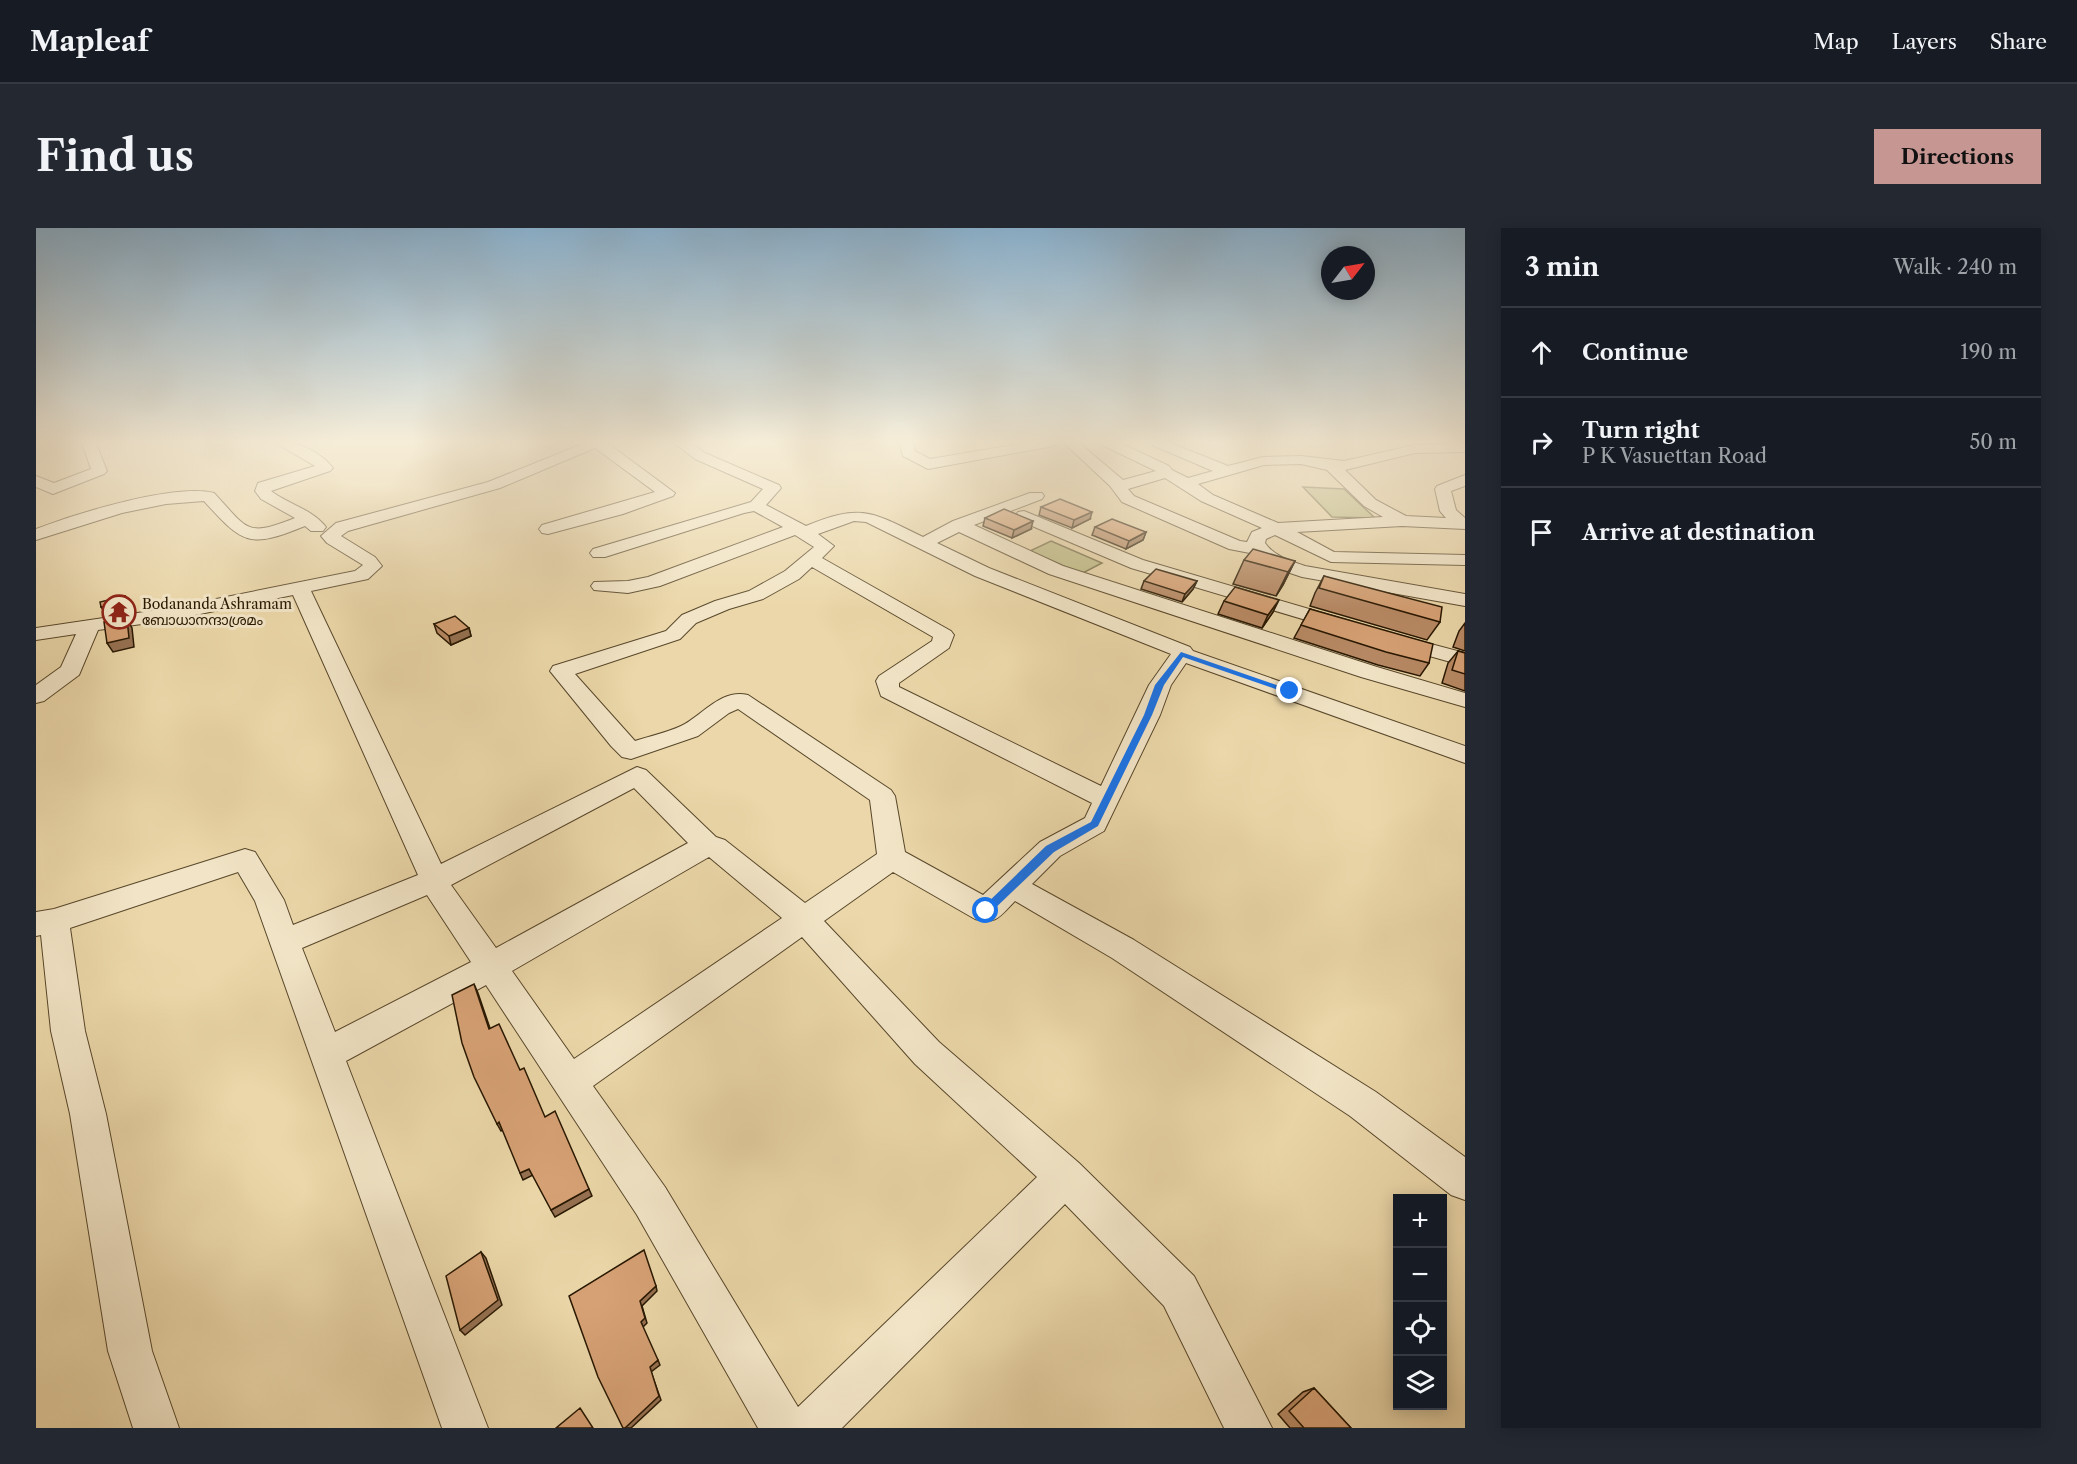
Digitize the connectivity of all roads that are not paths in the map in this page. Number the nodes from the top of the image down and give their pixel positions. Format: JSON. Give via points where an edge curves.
{"nodes":[{"id":1,"x":174,"y":498,"type":"edge"},
{"id":2,"x":210,"y":498,"type":"edge"},
{"id":3,"x":271,"y":498,"type":"edge"},
{"id":4,"x":447,"y":498,"type":"edge"},
{"id":5,"x":652,"y":498,"type":"edge"},
{"id":6,"x":764,"y":498,"type":"edge"},
{"id":7,"x":1031,"y":498,"type":"edge"},
{"id":8,"x":1127,"y":498,"type":"edge"},
{"id":9,"x":1207,"y":498,"type":"edge"},
{"id":10,"x":1365,"y":498,"type":"edge"},
{"id":11,"x":1445,"y":498,"type":"edge"},
{"id":12,"x":756,"y":506,"type":"junction"},
{"id":13,"x":1024,"y":516,"type":"edge"},
{"id":14,"x":306,"y":519,"type":"junction"},
{"id":15,"x":1402,"y":521,"type":"junction"},
{"id":16,"x":1463,"y":524,"type":"edge"},
{"id":17,"x":959,"y":525,"type":"junction"},
{"id":18,"x":1276,"y":528,"type":"junction"},
{"id":19,"x":548,"y":529,"type":"dead end"},
{"id":20,"x":801,"y":530,"type":"junction"},
{"id":21,"x":36,"y":535,"type":"edge"},
{"id":22,"x":330,"y":536,"type":"junction"},
{"id":23,"x":923,"y":544,"type":"junction"},
{"id":24,"x":1261,"y":550,"type":"junction"},
{"id":25,"x":599,"y":553,"type":"dead end"},
{"id":26,"x":1113,"y":554,"type":"junction"},
{"id":27,"x":811,"y":559,"type":"junction"},
{"id":28,"x":1465,"y":560,"type":"edge"},
{"id":29,"x":1072,"y":575,"type":"junction"},
{"id":30,"x":601,"y":586,"type":"dead end"},
{"id":31,"x":300,"y":588,"type":"junction"},
{"id":32,"x":1465,"y":600,"type":"edge"},
{"id":33,"x":91,"y":625,"type":"junction"},
{"id":34,"x":1361,"y":630,"type":"edge"},
{"id":35,"x":36,"y":634,"type":"edge"},
{"id":36,"x":1383,"y":637,"type":"edge"},
{"id":37,"x":1181,"y":654,"type":"junction"},
{"id":38,"x":1465,"y":660,"type":"edge"},
{"id":39,"x":36,"y":696,"type":"edge"},
{"id":40,"x":1465,"y":700,"type":"edge"},
{"id":41,"x":1465,"y":755,"type":"edge"},
{"id":42,"x":634,"y":763,"type":"junction"},
{"id":43,"x":1107,"y":800,"type":"junction"},
{"id":44,"x":707,"y":845,"type":"junction"},
{"id":45,"x":892,"y":858,"type":"junction"},
{"id":46,"x":435,"y":880,"type":"junction"},
{"id":47,"x":1012,"y":886,"type":"junction"},
{"id":48,"x":804,"y":919,"type":"junction"},
{"id":49,"x":45,"y":923,"type":"edge"},
{"id":50,"x":284,"y":942,"type":"junction"},
{"id":51,"x":492,"y":966,"type":"junction"},
{"id":52,"x":326,"y":1054,"type":"junction"},
{"id":53,"x":569,"y":1083,"type":"junction"},
{"id":54,"x":1065,"y":1177,"type":"junction"},
{"id":55,"x":1465,"y":1181,"type":"edge"},
{"id":56,"x":156,"y":1428,"type":"edge"},
{"id":57,"x":465,"y":1428,"type":"edge"},
{"id":58,"x":784,"y":1428,"type":"edge"},
{"id":59,"x":809,"y":1428,"type":"edge"},
{"id":60,"x":1249,"y":1428,"type":"edge"}],
"edges":[{"from":1,"to":21,"type":"street","via":[[70,521]]},
{"from":2,"to":14,"type":"street","via":[[243,533],[254,537]]},
{"from":3,"to":14,"type":"street"},
{"from":4,"to":22,"type":"street","via":[[342,527]]},
{"from":5,"to":19,"type":"street"},
{"from":6,"to":12,"type":"street"},
{"from":7,"to":17,"type":"street"},
{"from":8,"to":24,"type":"street","via":[[1235,545]]},
{"from":9,"to":18,"type":"street"},
{"from":10,"to":15,"type":"street"},
{"from":11,"to":16,"type":"street","via":[[1448,511]]},
{"from":12,"to":20,"type":"street"},
{"from":12,"to":25,"type":"street"},
{"from":13,"to":26,"type":"street"},
{"from":14,"to":22,"type":"street"},
{"from":15,"to":16,"type":"street"},
{"from":15,"to":18,"type":"street"},
{"from":17,"to":23,"type":"street"},
{"from":17,"to":29,"type":"street"},
{"from":18,"to":24,"type":"street","via":[[1258,536]]},
{"from":18,"to":28,"type":"street","via":[[1331,556]]},
{"from":20,"to":23,"type":"street","via":[[859,514]]},
{"from":20,"to":27,"type":"street","via":[[825,546]]},
{"from":20,"to":30,"type":"street","via":[[653,582]]},
{"from":22,"to":31,"type":"street","via":[[369,561],[371,570]]},
{"from":23,"to":37,"type":"street","via":[[982,572],[1183,651]]},
{"from":24,"to":32,"type":"street","via":[[1281,564],[1302,571]]},
{"from":26,"to":29,"type":"street"},
{"from":26,"to":34,"type":"street"},
{"from":27,"to":42,"type":"street","via":[[756,595],[689,619],[674,634],[561,671]]},
{"from":27,"to":43,"type":"street","via":[[944,635],[942,644],[887,681],[889,691]]},
{"from":29,"to":40,"type":"street"},
{"from":31,"to":33,"type":"street","via":[[171,614]]},
{"from":31,"to":46,"type":"street"},
{"from":33,"to":35,"type":"street"},
{"from":33,"to":39,"type":"street","via":[[71,670]]},
{"from":36,"to":38,"type":"street"},
{"from":37,"to":41,"type":"street"},
{"from":37,"to":43,"type":"street","via":[[1160,685]]},
{"from":42,"to":44,"type":"street"},
{"from":42,"to":45,"type":"street","via":[[740,700],[882,796]]},
{"from":42,"to":46,"type":"street"},
{"from":43,"to":47,"type":"street","via":[[1095,824],[1050,849]]},
{"from":44,"to":48,"type":"street","via":[[715,847]]},
{"from":44,"to":51,"type":"street"},
{"from":45,"to":47,"type":"street","via":[[986,911]]},
{"from":45,"to":48,"type":"street"},
{"from":46,"to":50,"type":"street"},
{"from":46,"to":51,"type":"street"},
{"from":47,"to":55,"type":"street","via":[[1123,949],[1363,1104]]},
{"from":48,"to":53,"type":"street"},
{"from":48,"to":54,"type":"street","via":[[927,1053]]},
{"from":49,"to":50,"type":"street","via":[[245,859],[268,900]]},
{"from":49,"to":56,"type":"street","via":[[88,1114],[130,1351]]},
{"from":50,"to":52,"type":"street"},
{"from":51,"to":52,"type":"street"},
{"from":51,"to":53,"type":"street"},
{"from":52,"to":57,"type":"street"},
{"from":53,"to":58,"type":"street","via":[[651,1201]]},
{"from":54,"to":59,"type":"street"},
{"from":54,"to":60,"type":"street","via":[[1179,1291]]}]}
